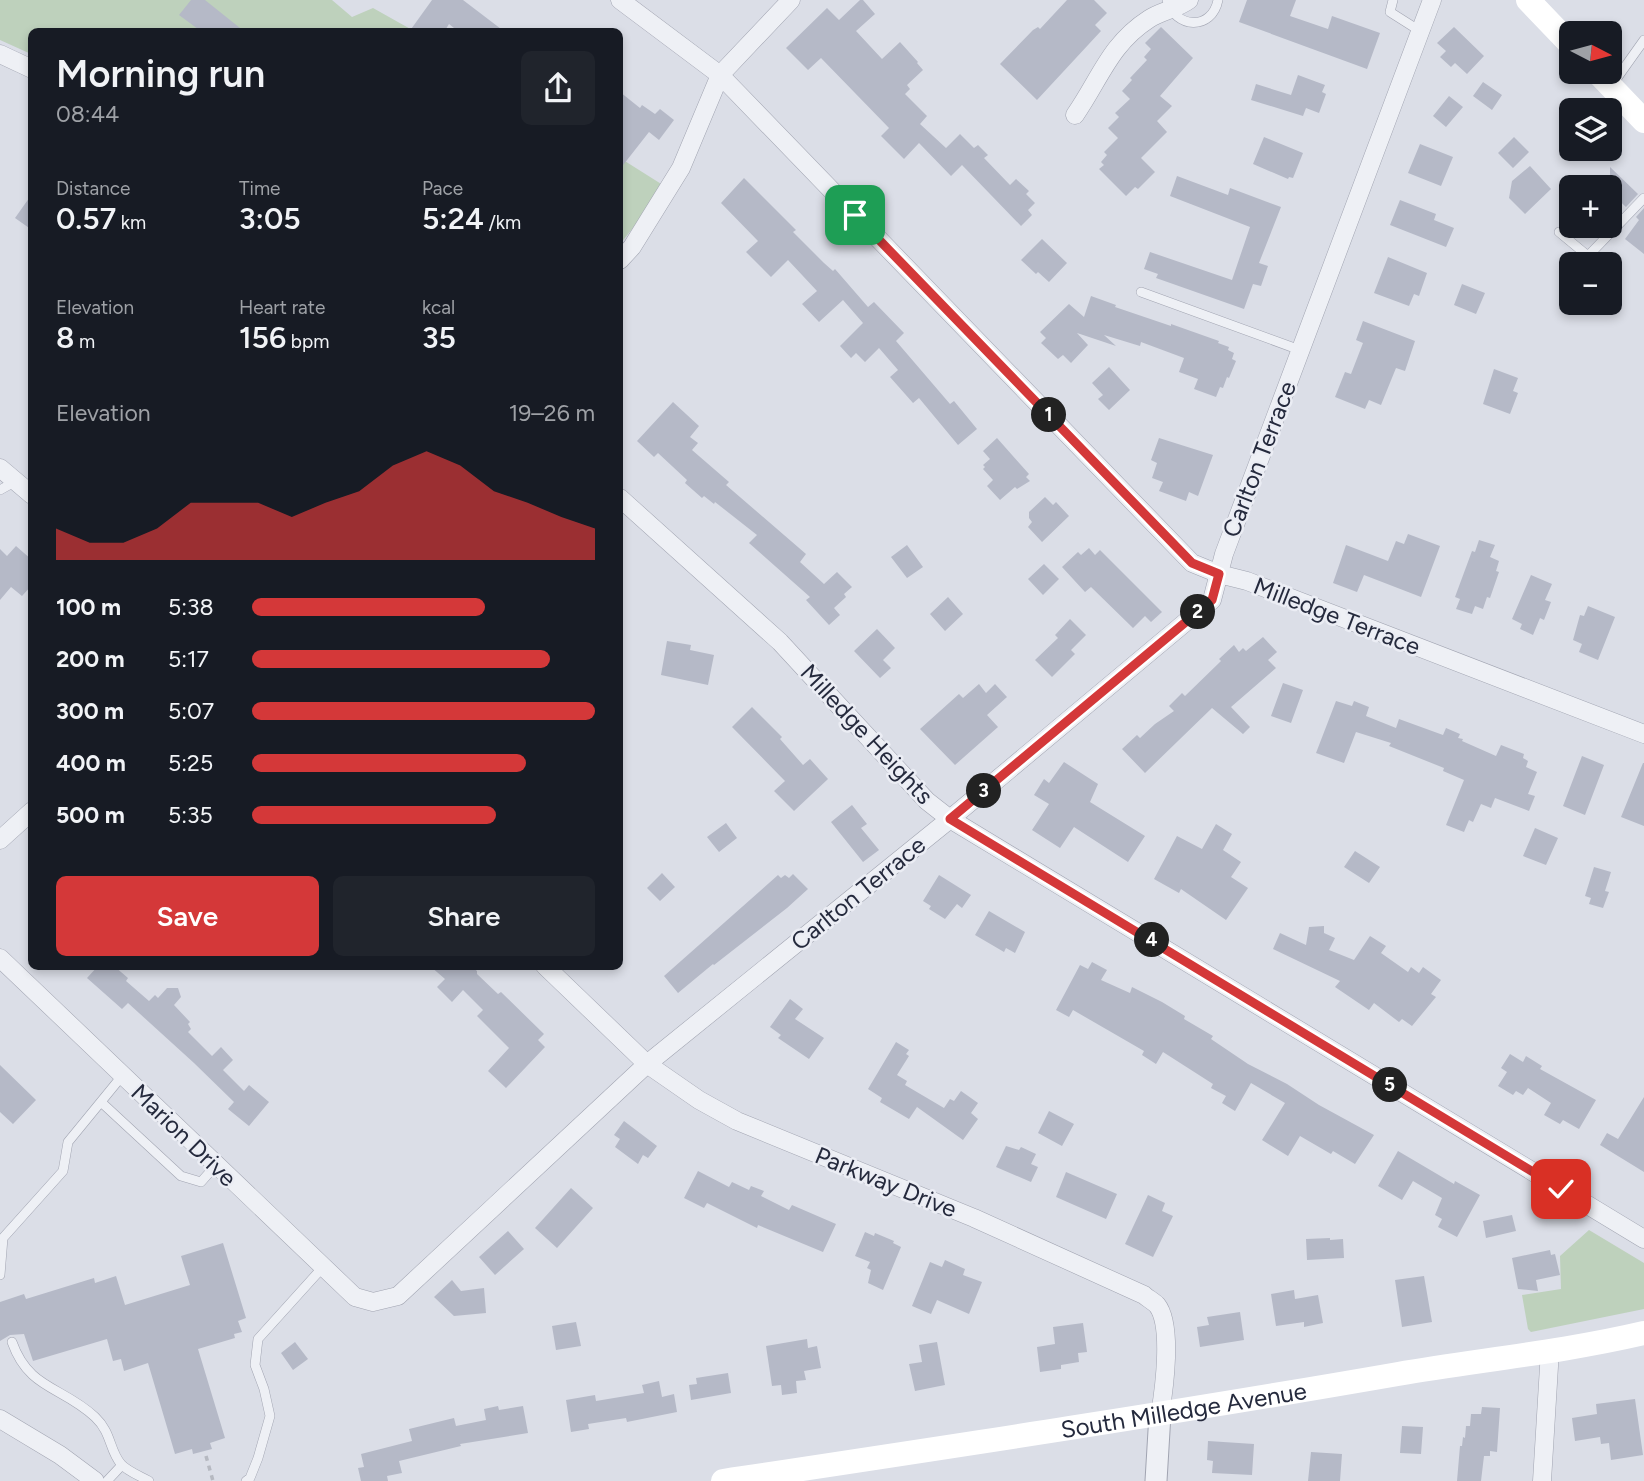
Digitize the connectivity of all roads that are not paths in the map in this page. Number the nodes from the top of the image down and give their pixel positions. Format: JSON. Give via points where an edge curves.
{"nodes":[{"id":1,"x":620,"y":0,"type":"edge"},
{"id":2,"x":791,"y":0,"type":"edge"},
{"id":3,"x":1189,"y":0,"type":"edge"},
{"id":4,"x":1218,"y":0,"type":"edge"},
{"id":5,"x":1393,"y":0,"type":"edge"},
{"id":6,"x":1432,"y":0,"type":"edge"},
{"id":7,"x":1528,"y":0,"type":"edge"},
{"id":8,"x":1168,"y":4,"type":"edge"},
{"id":9,"x":1420,"y":31,"type":"junction"},
{"id":10,"x":1559,"y":32,"type":"edge"},
{"id":11,"x":1644,"y":40,"type":"edge"},
{"id":12,"x":0,"y":54,"type":"edge"},
{"id":13,"x":1622,"y":61,"type":"edge"},
{"id":14,"x":28,"y":67,"type":"edge"},
{"id":15,"x":720,"y":75,"type":"junction"},
{"id":16,"x":1609,"y":84,"type":"edge"},
{"id":17,"x":1076,"y":115,"type":"dead end"},
{"id":18,"x":1644,"y":121,"type":"edge"},
{"id":19,"x":1644,"y":198,"type":"edge"},
{"id":20,"x":1622,"y":221,"type":"edge"},
{"id":21,"x":1566,"y":238,"type":"edge"},
{"id":22,"x":1605,"y":238,"type":"edge"},
{"id":23,"x":623,"y":257,"type":"edge"},
{"id":24,"x":1141,"y":292,"type":"dead end"},
{"id":25,"x":1300,"y":350,"type":"junction"},
{"id":26,"x":0,"y":468,"type":"edge"},
{"id":27,"x":8,"y":486,"type":"edge"},
{"id":28,"x":28,"y":494,"type":"edge"},
{"id":29,"x":623,"y":501,"type":"edge"},
{"id":30,"x":1219,"y":574,"type":"junction"},
{"id":31,"x":1644,"y":734,"type":"edge"},
{"id":32,"x":28,"y":815,"type":"edge"},
{"id":33,"x":950,"y":819,"type":"junction"},
{"id":34,"x":0,"y":840,"type":"edge"},
{"id":35,"x":0,"y":958,"type":"edge"},
{"id":36,"x":549,"y":970,"type":"edge"},
{"id":37,"x":647,"y":1064,"type":"junction"},
{"id":38,"x":122,"y":1076,"type":"junction"},
{"id":39,"x":101,"y":1102,"type":"junction"},
{"id":40,"x":216,"y":1166,"type":"junction"},
{"id":41,"x":1644,"y":1239,"type":"edge"},
{"id":42,"x":323,"y":1267,"type":"junction"},
{"id":43,"x":0,"y":1276,"type":"edge"},
{"id":44,"x":373,"y":1302,"type":"joint"},
{"id":45,"x":1644,"y":1333,"type":"edge"},
{"id":46,"x":12,"y":1342,"type":"dead end"},
{"id":47,"x":1550,"y":1350,"type":"junction"},
{"id":48,"x":1160,"y":1414,"type":"junction"},
{"id":49,"x":0,"y":1419,"type":"edge"},
{"id":50,"x":122,"y":1465,"type":"junction"},
{"id":51,"x":95,"y":1481,"type":"edge"},
{"id":52,"x":107,"y":1481,"type":"edge"},
{"id":53,"x":149,"y":1481,"type":"edge"},
{"id":54,"x":246,"y":1481,"type":"edge"},
{"id":55,"x":723,"y":1481,"type":"edge"},
{"id":56,"x":1156,"y":1481,"type":"edge"},
{"id":57,"x":1542,"y":1481,"type":"edge"}],
"edges":[{"from":1,"to":15,"type":"street","name":"Milledge Terrace"},
{"from":2,"to":15,"type":"street"},
{"from":3,"to":8,"type":"street"},
{"from":4,"to":8,"type":"lane","via":[[1213,13],[1199,22],[1182,21]]},
{"from":5,"to":9,"type":"lane","via":[[1390,12]]},
{"from":6,"to":9,"type":"street","name":"Carlton Terrace"},
{"from":7,"to":10,"type":"main road"},
{"from":8,"to":17,"type":"street","via":[[1117,47]]},
{"from":9,"to":25,"type":"street","name":"Carlton Terrace"},
{"from":11,"to":13,"type":"lane"},
{"from":12,"to":14,"type":"street"},
{"from":15,"to":23,"type":"street","via":[[681,168]]},
{"from":15,"to":30,"type":"street","name":"Milledge Terrace","via":[[1192,563]]},
{"from":16,"to":18,"type":"main road"},
{"from":19,"to":20,"type":"lane"},
{"from":21,"to":22,"type":"lane","via":[[1588,256]]},
{"from":24,"to":25,"type":"lane"},
{"from":25,"to":30,"type":"street","name":"Carlton Terrace"},
{"from":26,"to":27,"type":"street"},
{"from":27,"to":28,"type":"street"},
{"from":29,"to":33,"type":"street","name":"Milledge Heights","via":[[780,642],[927,801]]},
{"from":30,"to":31,"type":"street","name":"Milledge Terrace"},
{"from":30,"to":33,"type":"street","name":"Carlton Terrace","via":[[1212,600]]},
{"from":32,"to":34,"type":"street"},
{"from":33,"to":37,"type":"street","name":"Carlton Terrace"},
{"from":33,"to":41,"type":"street","name":"Milledge Heights"},
{"from":35,"to":38,"type":"street","name":"Marion Drive"},
{"from":36,"to":37,"type":"street","name":"Parkway Drive"},
{"from":37,"to":44,"type":"street","name":"Carlton Terrace","via":[[398,1296]]},
{"from":37,"to":48,"type":"street","name":"Parkway Drive","via":[[737,1121],[974,1218],[1143,1295],[1157,1305],[1166,1341]]},
{"from":38,"to":39,"type":"lane"},
{"from":38,"to":40,"type":"street","name":"Marion Drive"},
{"from":39,"to":40,"type":"lane","via":[[181,1176],[201,1182]]},
{"from":39,"to":43,"type":"lane","via":[[68,1142],[63,1171],[3,1238]]},
{"from":40,"to":42,"type":"street","name":"Marion Drive"},
{"from":42,"to":44,"type":"street","name":"Marion Drive","via":[[355,1297]]},
{"from":42,"to":54,"type":"lane","via":[[258,1339],[255,1365],[270,1416]]},
{"from":45,"to":47,"type":"main road","name":"South Milledge Avenue"},
{"from":46,"to":50,"type":"lane","via":[[18,1359],[34,1378],[72,1399],[103,1425]]},
{"from":47,"to":48,"type":"main road","name":"South Milledge Avenue"},
{"from":47,"to":57,"type":"street"},
{"from":48,"to":55,"type":"main road","name":"South Milledge Avenue"},
{"from":48,"to":56,"type":"street"},
{"from":49,"to":51,"type":"street"},
{"from":50,"to":52,"type":"lane"},
{"from":50,"to":53,"type":"lane"}]}
